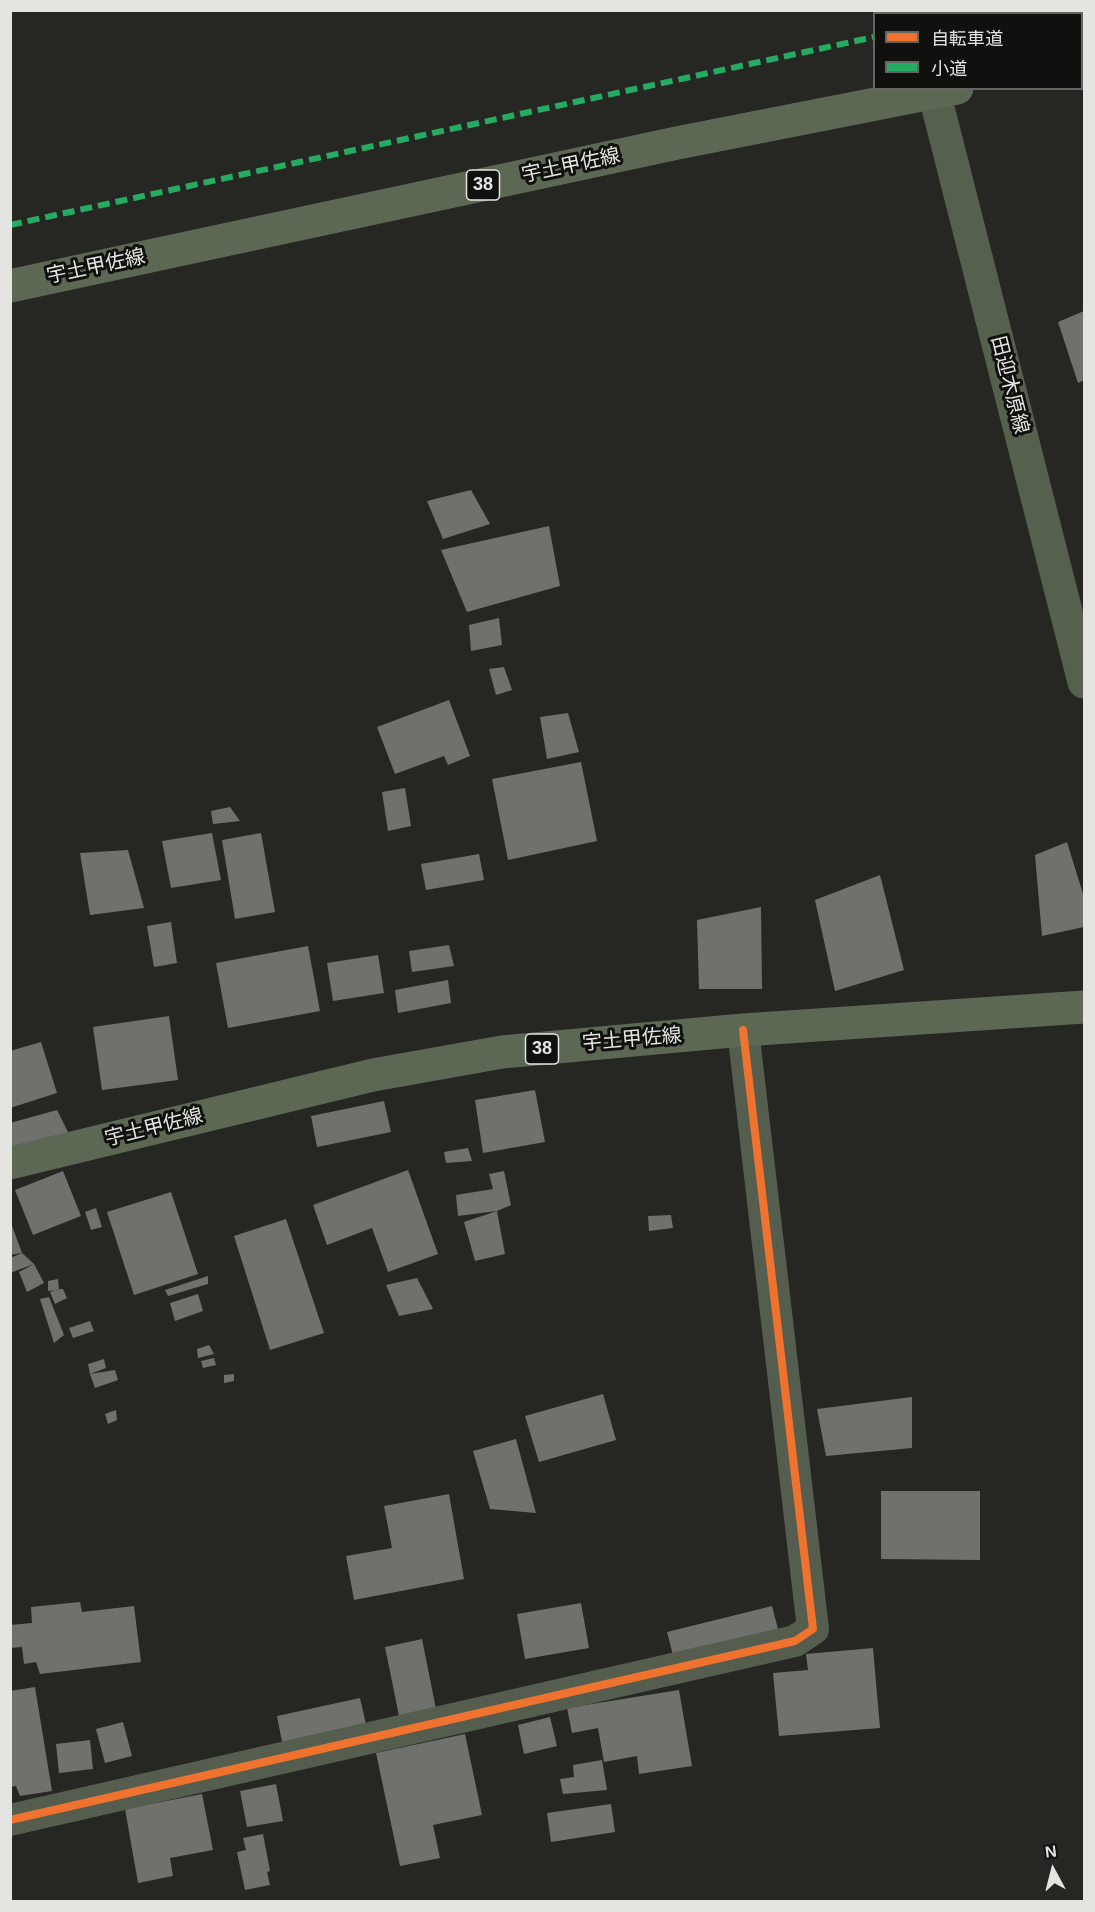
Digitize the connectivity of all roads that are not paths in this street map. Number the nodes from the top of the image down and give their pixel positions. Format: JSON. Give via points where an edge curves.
{"nodes":[{"id":1,"x":941,"y":90,"type":"edge"},
{"id":2,"x":10,"y":285,"type":"edge"},
{"id":3,"x":1084,"y":682,"type":"edge"},
{"id":4,"x":1084,"y":1007,"type":"edge"},
{"id":5,"x":743,"y":1030,"type":"junction"},
{"id":6,"x":10,"y":1163,"type":"edge"},
{"id":7,"x":10,"y":1820,"type":"edge"}],
"edges":[{"from":1,"to":2,"type":"main road","name":"宇土甲佐線","number":"38"},
{"from":1,"to":3,"type":"main road","name":"田迎木原線"},
{"from":4,"to":5,"type":"main road","name":"宇土甲佐線","number":"38"},
{"from":5,"to":6,"type":"main road","name":"宇土甲佐線","number":"38","via":[[502,1052],[373,1075]]},
{"from":5,"to":7,"type":"street","via":[[813,1629],[795,1641]]}]}
